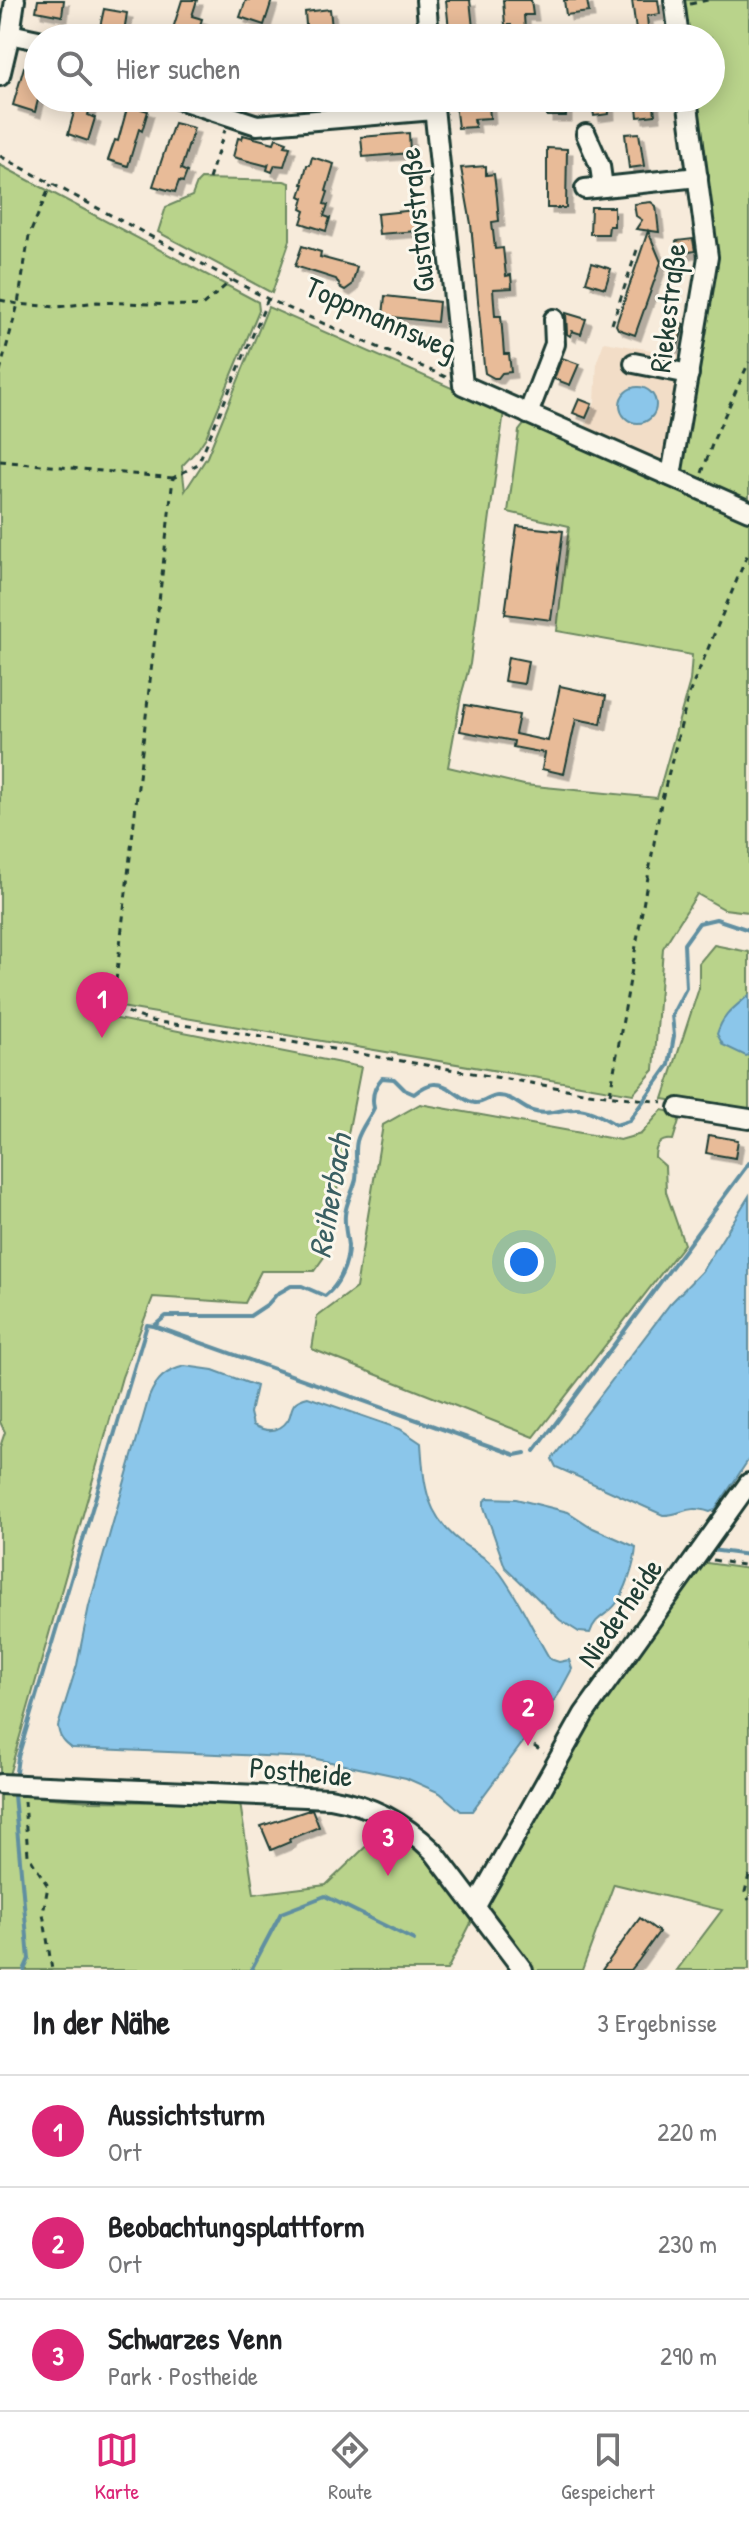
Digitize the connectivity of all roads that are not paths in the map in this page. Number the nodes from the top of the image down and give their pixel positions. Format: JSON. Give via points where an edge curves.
{"nodes":[{"id":1,"x":15,"y":0,"type":"edge"},
{"id":2,"x":426,"y":0,"type":"edge"},
{"id":3,"x":674,"y":0,"type":"edge"},
{"id":4,"x":428,"y":24,"type":"edge"},
{"id":5,"x":677,"y":24,"type":"edge"},
{"id":6,"x":10,"y":34,"type":"junction"},
{"id":7,"x":24,"y":37,"type":"edge"},
{"id":8,"x":0,"y":76,"type":"edge"},
{"id":9,"x":217,"y":112,"type":"edge"},
{"id":10,"x":367,"y":112,"type":"edge"},
{"id":11,"x":435,"y":112,"type":"edge"},
{"id":12,"x":689,"y":112,"type":"edge"},
{"id":13,"x":586,"y":134,"type":"dead end"},
{"id":14,"x":698,"y":177,"type":"junction"},
{"id":15,"x":554,"y":319,"type":"dead end"},
{"id":16,"x":634,"y":363,"type":"dead end"},
{"id":17,"x":689,"y":374,"type":"junction"},
{"id":18,"x":463,"y":385,"type":"joint"},
{"id":19,"x":528,"y":414,"type":"junction"},
{"id":20,"x":671,"y":476,"type":"junction"},
{"id":21,"x":749,"y":511,"type":"edge"},
{"id":22,"x":679,"y":1108,"type":"road end"},
{"id":23,"x":749,"y":1119,"type":"edge"},
{"id":24,"x":749,"y":1483,"type":"edge"},
{"id":25,"x":0,"y":1784,"type":"edge"},
{"id":26,"x":476,"y":1906,"type":"junction"},
{"id":27,"x":523,"y":1970,"type":"edge"}],
"edges":[{"from":1,"to":6,"type":"street"},
{"from":2,"to":4,"type":"street"},
{"from":3,"to":5,"type":"street"},
{"from":6,"to":7,"type":"street"},
{"from":6,"to":8,"type":"street"},
{"from":9,"to":10,"type":"street","via":[[257,125]]},
{"from":11,"to":18,"type":"street","name":"Gustavstraße"},
{"from":12,"to":14,"type":"street","name":"Riekestraße"},
{"from":13,"to":14,"type":"street","via":[[600,166],[594,188]]},
{"from":14,"to":17,"type":"street","name":"Riekestraße","via":[[708,257]]},
{"from":15,"to":19,"type":"street","via":[[555,344]]},
{"from":16,"to":17,"type":"street"},
{"from":17,"to":20,"type":"street","name":"Riekestraße"},
{"from":18,"to":19,"type":"street","name":"Toppmannsweg"},
{"from":19,"to":20,"type":"street","name":"Toppmannsweg"},
{"from":20,"to":21,"type":"street","name":"Toppmannsweg"},
{"from":22,"to":23,"type":"street"},
{"from":24,"to":26,"type":"street","name":"Niederheide","via":[[584,1714]]},
{"from":25,"to":26,"type":"street","name":"Postheide","via":[[350,1802],[391,1817],[416,1835]]},
{"from":26,"to":27,"type":"street","name":"Postheide"}]}
